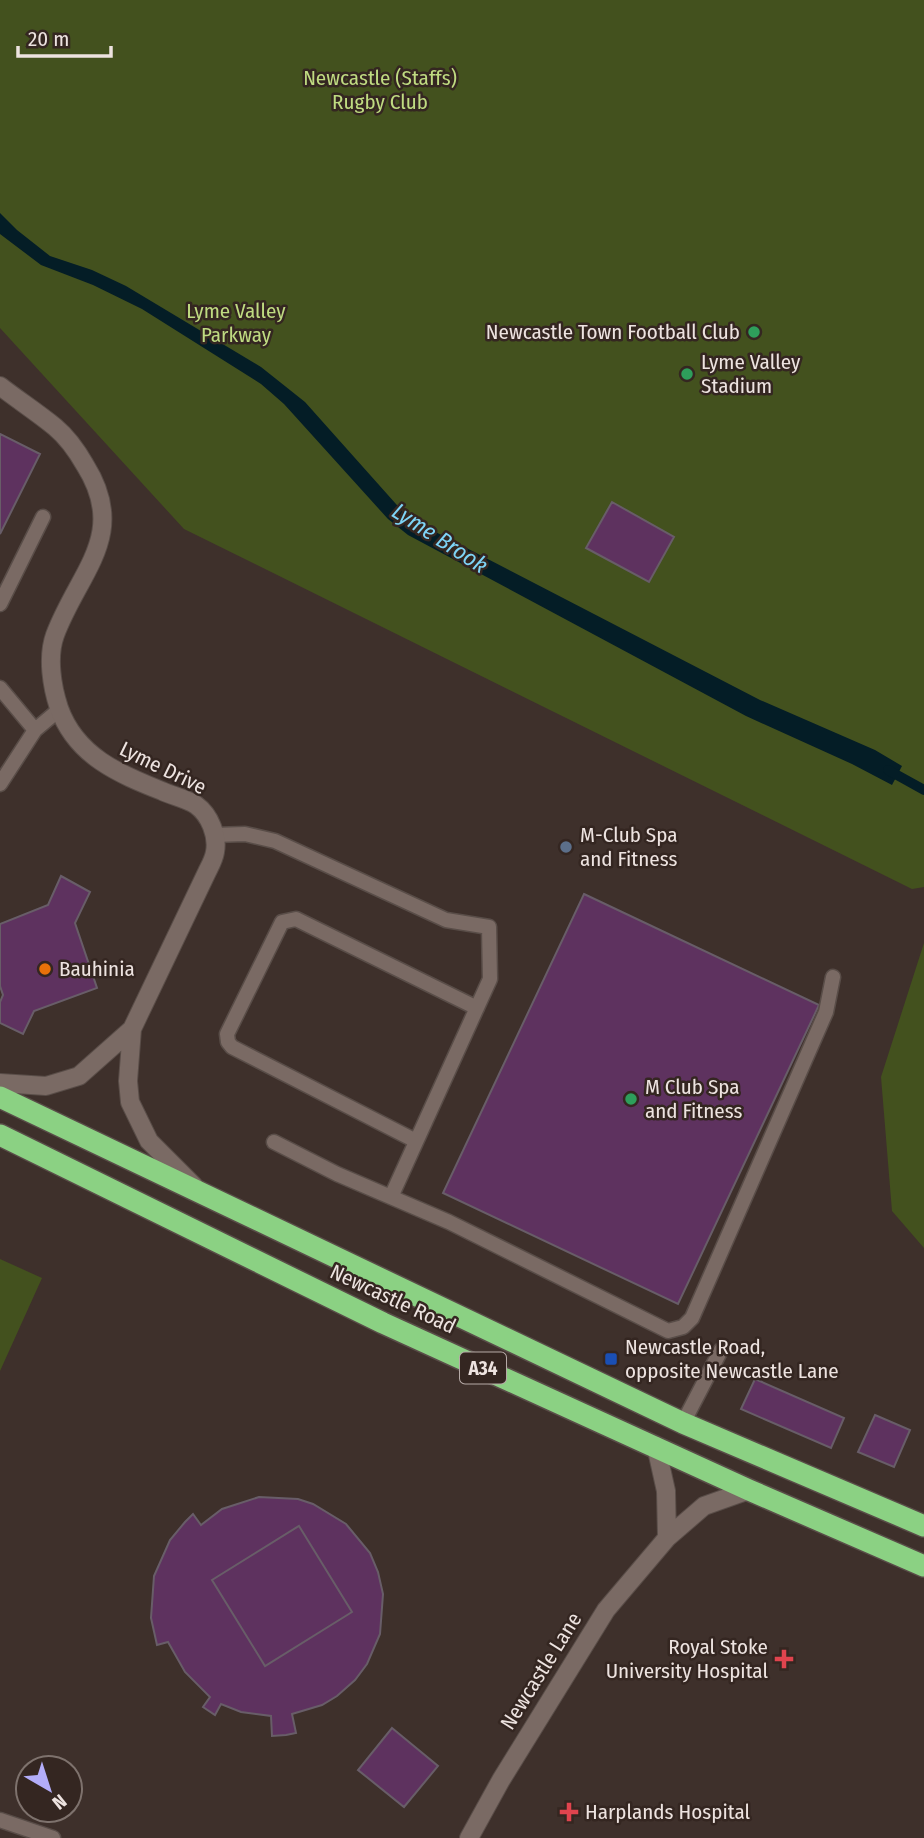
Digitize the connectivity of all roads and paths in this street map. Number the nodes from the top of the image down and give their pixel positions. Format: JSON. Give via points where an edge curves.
{"nodes":[{"id":1,"x":0,"y":386,"type":"edge"},
{"id":2,"x":43,"y":517,"type":"dead end"},
{"id":3,"x":0,"y":604,"type":"edge"},
{"id":4,"x":0,"y":688,"type":"edge"},
{"id":5,"x":60,"y":709,"type":"junction"},
{"id":6,"x":35,"y":730,"type":"junction"},
{"id":7,"x":0,"y":784,"type":"edge"},
{"id":8,"x":214,"y":835,"type":"junction"},
{"id":9,"x":833,"y":977,"type":"dead end"},
{"id":10,"x":477,"y":1008,"type":"junction"},
{"id":11,"x":132,"y":1029,"type":"junction"},
{"id":12,"x":0,"y":1083,"type":"edge"},
{"id":13,"x":0,"y":1097,"type":"edge"},
{"id":14,"x":0,"y":1135,"type":"edge"},
{"id":15,"x":416,"y":1141,"type":"junction"},
{"id":16,"x":274,"y":1142,"type":"dead end"},
{"id":17,"x":197,"y":1190,"type":"junction"},
{"id":18,"x":391,"y":1197,"type":"junction"},
{"id":19,"x":721,"y":1350,"type":"dead end"},
{"id":20,"x":683,"y":1423,"type":"junction"},
{"id":21,"x":656,"y":1446,"type":"junction"},
{"id":22,"x":749,"y":1490,"type":"junction"},
{"id":23,"x":924,"y":1526,"type":"edge"},
{"id":24,"x":667,"y":1538,"type":"junction"},
{"id":25,"x":924,"y":1566,"type":"edge"},
{"id":26,"x":0,"y":1820,"type":"edge"},
{"id":27,"x":53,"y":1838,"type":"edge"},
{"id":28,"x":469,"y":1838,"type":"edge"}],
"edges":[{"from":1,"to":5,"type":"street","name":"Lyme Drive","via":[[57,428],[76,450],[102,499],[102,537],[54,637],[53,684]]},
{"from":2,"to":3,"type":"lane"},
{"from":4,"to":6,"type":"lane"},
{"from":5,"to":6,"type":"lane"},
{"from":5,"to":8,"type":"street","name":"Lyme Drive","via":[[91,756],[120,775],[196,805],[209,818]]},
{"from":6,"to":7,"type":"lane"},
{"from":8,"to":10,"type":"lane","via":[[245,834],[275,841],[446,920],[489,927],[490,979]]},
{"from":8,"to":11,"type":"street","via":[[215,853],[207,872]]},
{"from":9,"to":18,"type":"lane","via":[[826,1012],[692,1318],[683,1327],[668,1331]]},
{"from":10,"to":15,"type":"lane"},
{"from":10,"to":15,"type":"lane","via":[[296,919],[282,922],[227,1034],[232,1047]]},
{"from":11,"to":12,"type":"street","via":[[79,1076],[46,1086]]},
{"from":11,"to":17,"type":"street","via":[[130,1102],[149,1141]]},
{"from":13,"to":17,"type":"highway","name":"Newcastle Road","number":"A34"},
{"from":14,"to":21,"type":"highway","name":"Newcastle Road","number":"A34","via":[[383,1323]]},
{"from":15,"to":18,"type":"lane"},
{"from":16,"to":18,"type":"lane"},
{"from":17,"to":20,"type":"highway","name":"Newcastle Road","number":"A34"},
{"from":19,"to":20,"type":"lane"},
{"from":20,"to":23,"type":"highway","name":"Newcastle Road","number":"A34"},
{"from":21,"to":22,"type":"highway","name":"Newcastle Road","number":"A34"},
{"from":21,"to":24,"type":"street","via":[[666,1491]]},
{"from":22,"to":24,"type":"street","name":"Newcastle Lane","via":[[704,1506]]},
{"from":22,"to":25,"type":"highway","name":"Newcastle Road","number":"A34"},
{"from":24,"to":28,"type":"street","name":"Newcastle Lane","via":[[606,1610]]},
{"from":26,"to":27,"type":"lane"}]}
